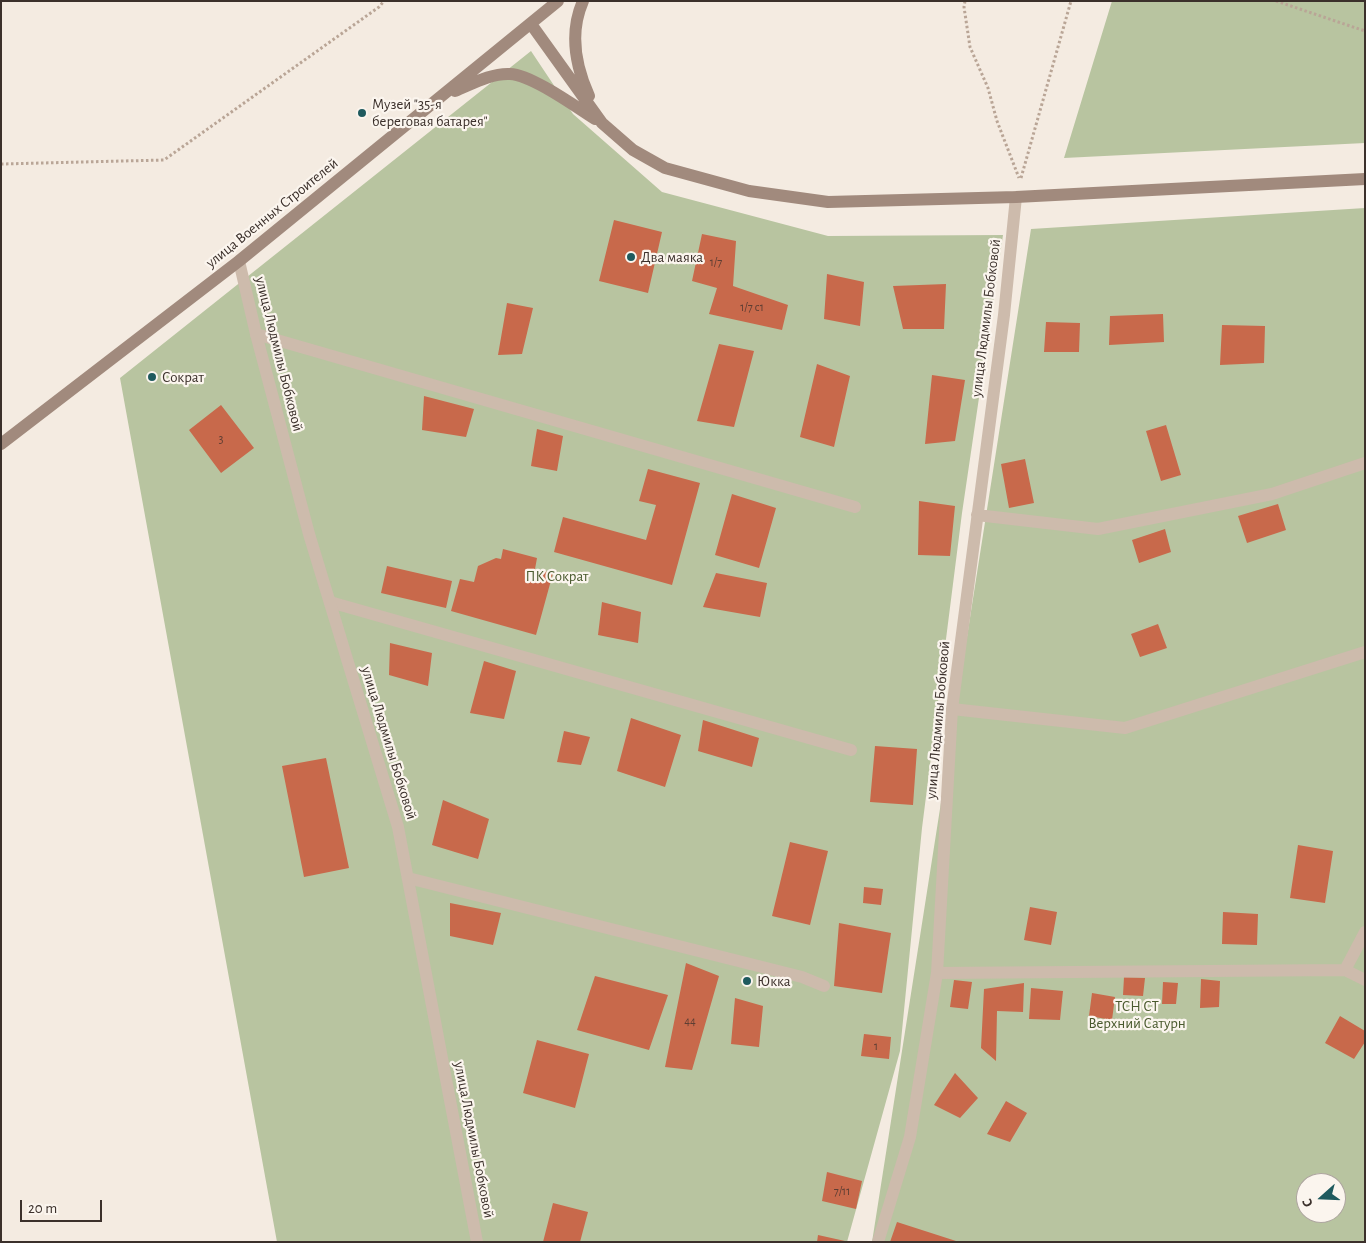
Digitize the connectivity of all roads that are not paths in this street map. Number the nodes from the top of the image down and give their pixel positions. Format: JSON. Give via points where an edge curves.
{"nodes":[{"id":1,"x":558,"y":1,"type":"edge"},
{"id":2,"x":583,"y":1,"type":"edge"},
{"id":3,"x":531,"y":24,"type":"junction"},
{"id":4,"x":441,"y":97,"type":"junction"},
{"id":5,"x":602,"y":123,"type":"junction"},
{"id":6,"x":1365,"y":179,"type":"edge"},
{"id":7,"x":1016,"y":198,"type":"junction"},
{"id":8,"x":239,"y":261,"type":"junction"},
{"id":9,"x":256,"y":334,"type":"junction"},
{"id":10,"x":1,"y":444,"type":"edge"},
{"id":11,"x":1365,"y":463,"type":"edge"},
{"id":12,"x":855,"y":507,"type":"dead end"},
{"id":13,"x":978,"y":515,"type":"junction"},
{"id":14,"x":330,"y":602,"type":"junction"},
{"id":15,"x":1365,"y":652,"type":"edge"},
{"id":16,"x":952,"y":709,"type":"junction"},
{"id":17,"x":851,"y":750,"type":"dead end"},
{"id":18,"x":408,"y":878,"type":"junction"},
{"id":19,"x":1365,"y":932,"type":"edge"},
{"id":20,"x":1345,"y":970,"type":"junction"},
{"id":21,"x":937,"y":973,"type":"junction"},
{"id":22,"x":1365,"y":980,"type":"edge"},
{"id":23,"x":824,"y":986,"type":"dead end"},
{"id":24,"x":476,"y":1242,"type":"edge"},
{"id":25,"x":878,"y":1242,"type":"edge"}],
"edges":[{"from":1,"to":3,"type":"main road","name":"улица Военных Строителей"},
{"from":2,"to":5,"type":"main road","via":[[574,44],[577,65]]},
{"from":3,"to":4,"type":"main road","name":"улица Военных Строителей"},
{"from":3,"to":5,"type":"main road"},
{"from":4,"to":5,"type":"main road","via":[[489,77],[510,74],[550,90]]},
{"from":4,"to":8,"type":"main road","name":"улица Военных Строителей"},
{"from":5,"to":7,"type":"main road","via":[[633,150],[665,168],[749,190],[828,202]]},
{"from":6,"to":7,"type":"main road"},
{"from":7,"to":13,"type":"street","name":"улица Людмилы Бобковой"},
{"from":8,"to":9,"type":"street","name":"улица Людмилы Бобковой"},
{"from":8,"to":10,"type":"main road","name":"улица Военных Строителей"},
{"from":9,"to":12,"type":"street"},
{"from":9,"to":14,"type":"street","name":"улица Людмилы Бобковой"},
{"from":11,"to":13,"type":"street","via":[[1272,494],[1098,529]]},
{"from":13,"to":16,"type":"street","name":"улица Людмилы Бобковой"},
{"from":14,"to":17,"type":"street"},
{"from":14,"to":18,"type":"street","name":"улица Людмилы Бобковой","via":[[398,827]]},
{"from":15,"to":16,"type":"street","via":[[1125,728]]},
{"from":16,"to":21,"type":"street","name":"улица Людмилы Бобковой"},
{"from":18,"to":23,"type":"street","via":[[802,977]]},
{"from":18,"to":24,"type":"street","name":"улица Людмилы Бобковой"},
{"from":19,"to":20,"type":"street"},
{"from":20,"to":21,"type":"street"},
{"from":20,"to":22,"type":"street"},
{"from":21,"to":25,"type":"street","name":"улица Людмилы Бобковой","via":[[910,1138]]}]}
